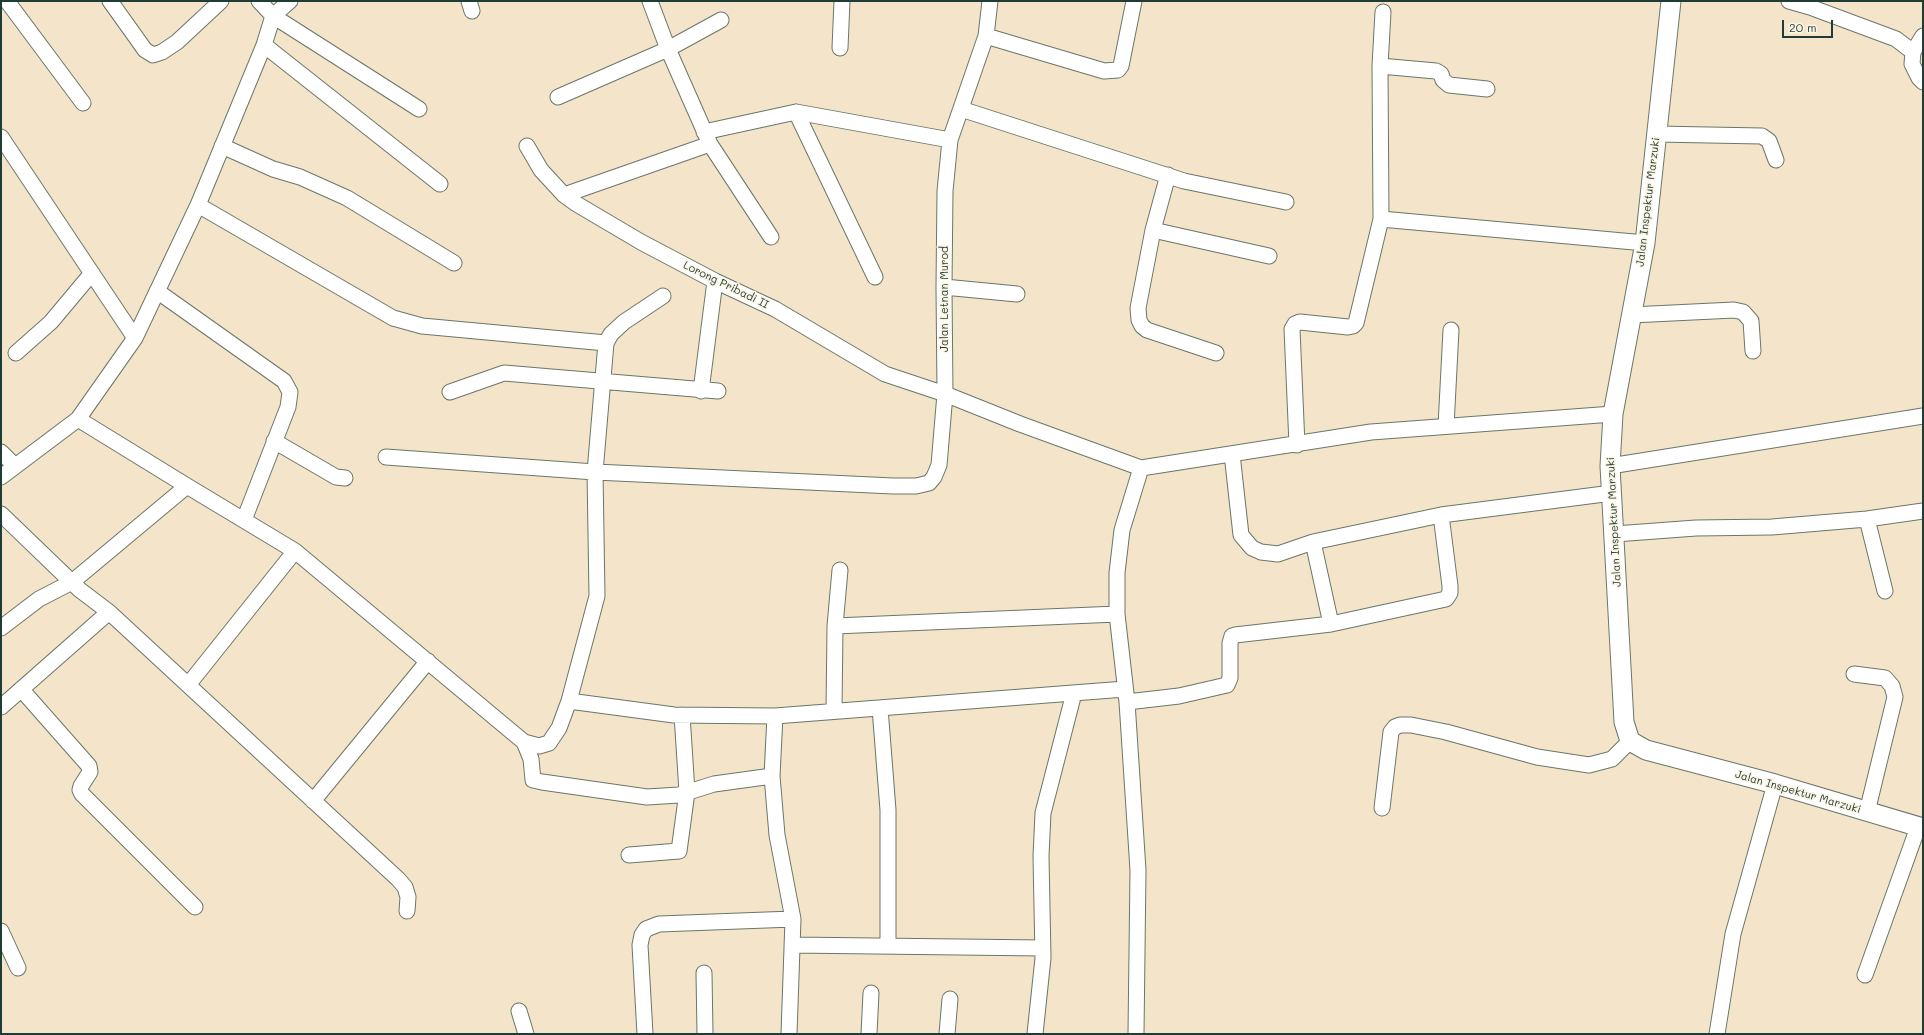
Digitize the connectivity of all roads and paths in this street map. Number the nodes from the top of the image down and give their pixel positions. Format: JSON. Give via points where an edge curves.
{"nodes":[{"id":1,"x":7,"y":1,"type":"edge"},
{"id":2,"x":110,"y":1,"type":"edge"},
{"id":3,"x":221,"y":1,"type":"edge"},
{"id":4,"x":259,"y":1,"type":"edge"},
{"id":5,"x":290,"y":1,"type":"edge"},
{"id":6,"x":650,"y":1,"type":"edge"},
{"id":7,"x":842,"y":1,"type":"edge"},
{"id":8,"x":990,"y":1,"type":"edge"},
{"id":9,"x":1134,"y":1,"type":"edge"},
{"id":10,"x":1671,"y":1,"type":"edge"},
{"id":11,"x":1789,"y":1,"type":"edge"},
{"id":12,"x":1382,"y":12,"type":"dead end"},
{"id":13,"x":273,"y":16,"type":"junction"},
{"id":14,"x":721,"y":20,"type":"dead end"},
{"id":15,"x":986,"y":36,"type":"junction"},
{"id":16,"x":1923,"y":36,"type":"edge"},
{"id":17,"x":264,"y":45,"type":"junction"},
{"id":18,"x":840,"y":48,"type":"dead end"},
{"id":19,"x":668,"y":49,"type":"junction"},
{"id":20,"x":1913,"y":52,"type":"junction"},
{"id":21,"x":1380,"y":66,"type":"junction"},
{"id":22,"x":1923,"y":82,"type":"edge"},
{"id":23,"x":1487,"y":89,"type":"dead end"},
{"id":24,"x":558,"y":97,"type":"dead end"},
{"id":25,"x":84,"y":103,"type":"dead end"},
{"id":26,"x":419,"y":109,"type":"dead end"},
{"id":27,"x":961,"y":109,"type":"junction"},
{"id":28,"x":796,"y":112,"type":"junction"},
{"id":29,"x":1656,"y":134,"type":"junction"},
{"id":30,"x":1,"y":137,"type":"edge"},
{"id":31,"x":707,"y":138,"type":"junction"},
{"id":32,"x":950,"y":140,"type":"junction"},
{"id":33,"x":222,"y":146,"type":"junction"},
{"id":34,"x":527,"y":146,"type":"dead end"},
{"id":35,"x":1776,"y":160,"type":"dead end"},
{"id":36,"x":1168,"y":175,"type":"junction"},
{"id":37,"x":440,"y":184,"type":"dead end"},
{"id":38,"x":564,"y":195,"type":"junction"},
{"id":39,"x":1286,"y":202,"type":"dead end"},
{"id":40,"x":198,"y":205,"type":"junction"},
{"id":41,"x":1381,"y":219,"type":"junction"},
{"id":42,"x":1153,"y":230,"type":"junction"},
{"id":43,"x":771,"y":237,"type":"dead end"},
{"id":44,"x":1645,"y":243,"type":"junction"},
{"id":45,"x":1269,"y":256,"type":"dead end"},
{"id":46,"x":454,"y":263,"type":"dead end"},
{"id":47,"x":92,"y":273,"type":"junction"},
{"id":48,"x":875,"y":276,"type":"dead end"},
{"id":49,"x":715,"y":281,"type":"junction"},
{"id":50,"x":944,"y":287,"type":"junction"},
{"id":51,"x":157,"y":290,"type":"junction"},
{"id":52,"x":1017,"y":294,"type":"dead end"},
{"id":53,"x":663,"y":296,"type":"dead end"},
{"id":54,"x":1632,"y":315,"type":"junction"},
{"id":55,"x":1451,"y":330,"type":"dead end"},
{"id":56,"x":135,"y":338,"type":"junction"},
{"id":57,"x":606,"y":343,"type":"junction"},
{"id":58,"x":1753,"y":351,"type":"dead end"},
{"id":59,"x":16,"y":353,"type":"dead end"},
{"id":60,"x":1216,"y":353,"type":"dead end"},
{"id":61,"x":602,"y":380,"type":"junction"},
{"id":62,"x":701,"y":391,"type":"junction"},
{"id":63,"x":718,"y":391,"type":"dead end"},
{"id":64,"x":450,"y":392,"type":"dead end"},
{"id":65,"x":945,"y":394,"type":"junction"},
{"id":66,"x":1613,"y":414,"type":"junction"},
{"id":67,"x":1923,"y":416,"type":"edge"},
{"id":68,"x":78,"y":419,"type":"junction"},
{"id":69,"x":1446,"y":426,"type":"junction"},
{"id":70,"x":274,"y":441,"type":"junction"},
{"id":71,"x":1297,"y":444,"type":"junction"},
{"id":72,"x":1,"y":452,"type":"edge"},
{"id":73,"x":1232,"y":454,"type":"junction"},
{"id":74,"x":386,"y":457,"type":"dead end"},
{"id":75,"x":15,"y":466,"type":"junction"},
{"id":76,"x":1610,"y":466,"type":"junction"},
{"id":77,"x":1140,"y":468,"type":"junction"},
{"id":78,"x":595,"y":472,"type":"junction"},
{"id":79,"x":1,"y":477,"type":"edge"},
{"id":80,"x":345,"y":478,"type":"dead end"},
{"id":81,"x":186,"y":486,"type":"junction"},
{"id":82,"x":1612,"y":493,"type":"junction"},
{"id":83,"x":1923,"y":511,"type":"edge"},
{"id":84,"x":1,"y":514,"type":"edge"},
{"id":85,"x":1441,"y":515,"type":"junction"},
{"id":86,"x":1867,"y":519,"type":"junction"},
{"id":87,"x":244,"y":520,"type":"junction"},
{"id":88,"x":1615,"y":534,"type":"junction"},
{"id":89,"x":1313,"y":542,"type":"junction"},
{"id":90,"x":295,"y":551,"type":"junction"},
{"id":91,"x":840,"y":570,"type":"dead end"},
{"id":92,"x":72,"y":582,"type":"junction"},
{"id":93,"x":1885,"y":591,"type":"dead end"},
{"id":94,"x":109,"y":612,"type":"junction"},
{"id":95,"x":1117,"y":614,"type":"junction"},
{"id":96,"x":1331,"y":624,"type":"junction"},
{"id":97,"x":835,"y":626,"type":"junction"},
{"id":98,"x":1,"y":628,"type":"edge"},
{"id":99,"x":428,"y":661,"type":"junction"},
{"id":100,"x":1854,"y":674,"type":"dead end"},
{"id":101,"x":188,"y":686,"type":"junction"},
{"id":102,"x":21,"y":689,"type":"junction"},
{"id":103,"x":1074,"y":693,"type":"junction"},
{"id":104,"x":1126,"y":695,"type":"junction"},
{"id":105,"x":569,"y":701,"type":"junction"},
{"id":106,"x":1,"y":706,"type":"edge"},
{"id":107,"x":880,"y":708,"type":"junction"},
{"id":108,"x":834,"y":712,"type":"junction"},
{"id":109,"x":682,"y":715,"type":"junction"},
{"id":110,"x":775,"y":716,"type":"junction"},
{"id":111,"x":1630,"y":741,"type":"junction"},
{"id":112,"x":524,"y":742,"type":"junction"},
{"id":113,"x":772,"y":776,"type":"junction"},
{"id":114,"x":1775,"y":784,"type":"junction"},
{"id":115,"x":687,"y":792,"type":"junction"},
{"id":116,"x":313,"y":801,"type":"junction"},
{"id":117,"x":1382,"y":808,"type":"dead end"},
{"id":118,"x":1868,"y":812,"type":"junction"},
{"id":119,"x":1921,"y":827,"type":"edge"},
{"id":120,"x":629,"y":855,"type":"dead end"},
{"id":121,"x":195,"y":907,"type":"dead end"},
{"id":122,"x":407,"y":911,"type":"dead end"},
{"id":123,"x":793,"y":918,"type":"junction"},
{"id":124,"x":1,"y":931,"type":"edge"},
{"id":125,"x":792,"y":945,"type":"junction"},
{"id":126,"x":888,"y":946,"type":"junction"},
{"id":127,"x":1043,"y":948,"type":"junction"},
{"id":128,"x":18,"y":968,"type":"dead end"},
{"id":129,"x":704,"y":973,"type":"dead end"},
{"id":130,"x":1865,"y":974,"type":"dead end"},
{"id":131,"x":871,"y":993,"type":"dead end"},
{"id":132,"x":950,"y":998,"type":"dead end"},
{"id":133,"x":519,"y":1011,"type":"dead end"},
{"id":134,"x":526,"y":1034,"type":"edge"},
{"id":135,"x":645,"y":1034,"type":"edge"},
{"id":136,"x":705,"y":1034,"type":"edge"},
{"id":137,"x":789,"y":1034,"type":"edge"},
{"id":138,"x":869,"y":1034,"type":"edge"},
{"id":139,"x":947,"y":1034,"type":"edge"},
{"id":140,"x":1035,"y":1034,"type":"edge"},
{"id":141,"x":1136,"y":1034,"type":"edge"},
{"id":142,"x":1716,"y":1034,"type":"edge"}],
"edges":[{"from":1,"to":25,"type":"street"},
{"from":2,"to":3,"type":"street","via":[[144,50],[153,55],[177,42]]},
{"from":4,"to":13,"type":"street"},
{"from":5,"to":13,"type":"street"},
{"from":6,"to":19,"type":"street"},
{"from":7,"to":18,"type":"street"},
{"from":8,"to":15,"type":"street","name":"Jalan Letnan Murod"},
{"from":9,"to":15,"type":"street","via":[[1121,66],[1118,70],[1104,71]]},
{"from":10,"to":29,"type":"street","name":"Jalan Inspektur Marzuki"},
{"from":11,"to":20,"type":"street","via":[[1896,39]]},
{"from":12,"to":21,"type":"street"},
{"from":13,"to":17,"type":"street"},
{"from":13,"to":26,"type":"street"},
{"from":14,"to":19,"type":"street"},
{"from":15,"to":27,"type":"street","name":"Jalan Letnan Murod"},
{"from":16,"to":20,"type":"street"},
{"from":17,"to":33,"type":"street"},
{"from":17,"to":37,"type":"street"},
{"from":19,"to":24,"type":"street"},
{"from":19,"to":31,"type":"street"},
{"from":20,"to":22,"type":"street","via":[[1912,64]]},
{"from":21,"to":23,"type":"street","via":[[1436,71],[1442,74],[1443,80],[1449,85]]},
{"from":21,"to":41,"type":"street"},
{"from":27,"to":32,"type":"street","name":"Jalan Letnan Murod"},
{"from":27,"to":36,"type":"street"},
{"from":28,"to":31,"type":"street"},
{"from":28,"to":32,"type":"street"},
{"from":28,"to":48,"type":"street"},
{"from":29,"to":35,"type":"street","via":[[1762,136],[1769,141]]},
{"from":29,"to":44,"type":"street","name":"Jalan Inspektur Marzuki"},
{"from":30,"to":47,"type":"street"},
{"from":31,"to":38,"type":"street"},
{"from":31,"to":43,"type":"street"},
{"from":32,"to":50,"type":"street","name":"Jalan Letnan Murod","via":[[945,191]]},
{"from":33,"to":40,"type":"street"},
{"from":33,"to":46,"type":"street","via":[[347,198]]},
{"from":34,"to":38,"type":"street","name":"Lorong Pribadi II","via":[[540,170]]},
{"from":36,"to":39,"type":"street","via":[[1184,181]]},
{"from":36,"to":42,"type":"street"},
{"from":38,"to":49,"type":"street","name":"Lorong Pribadi II","via":[[641,242]]},
{"from":40,"to":51,"type":"street"},
{"from":40,"to":57,"type":"street","via":[[393,318],[422,326]]},
{"from":41,"to":44,"type":"street"},
{"from":41,"to":71,"type":"street","via":[[1356,323],[1348,327],[1300,322],[1292,329]]},
{"from":42,"to":45,"type":"street"},
{"from":42,"to":60,"type":"street","via":[[1138,308],[1142,326],[1147,330]]},
{"from":44,"to":54,"type":"street","name":"Jalan Inspektur Marzuki"},
{"from":47,"to":56,"type":"street"},
{"from":47,"to":59,"type":"street","via":[[51,322]]},
{"from":49,"to":62,"type":"street"},
{"from":49,"to":65,"type":"street","name":"Lorong Pribadi II","via":[[775,309],[885,374]]},
{"from":50,"to":52,"type":"street"},
{"from":50,"to":65,"type":"street","name":"Jalan Letnan Murod"},
{"from":51,"to":56,"type":"street"},
{"from":51,"to":70,"type":"street","via":[[284,381],[290,392],[288,407]]},
{"from":53,"to":57,"type":"street","via":[[624,322],[611,334]]},
{"from":54,"to":58,"type":"street","via":[[1734,310],[1743,312],[1751,321]]},
{"from":54,"to":66,"type":"street","name":"Jalan Inspektur Marzuki"},
{"from":55,"to":69,"type":"street"},
{"from":56,"to":68,"type":"street"},
{"from":57,"to":61,"type":"street"},
{"from":61,"to":62,"type":"street"},
{"from":61,"to":64,"type":"street","via":[[504,373]]},
{"from":61,"to":78,"type":"street"},
{"from":62,"to":63,"type":"street"},
{"from":65,"to":77,"type":"street"},
{"from":65,"to":78,"type":"street","name":"Jalan Letnan Murod","via":[[939,465],[929,483],[916,486]]},
{"from":66,"to":69,"type":"street"},
{"from":66,"to":76,"type":"street","name":"Jalan Inspektur Marzuki"},
{"from":67,"to":76,"type":"street"},
{"from":68,"to":75,"type":"street"},
{"from":68,"to":81,"type":"street"},
{"from":69,"to":71,"type":"street","via":[[1371,432]]},
{"from":70,"to":80,"type":"street","via":[[336,477]]},
{"from":70,"to":87,"type":"street"},
{"from":71,"to":73,"type":"street"},
{"from":72,"to":75,"type":"street"},
{"from":73,"to":77,"type":"street"},
{"from":73,"to":89,"type":"street","via":[[1241,535],[1245,541],[1252,548],[1262,552],[1278,554]]},
{"from":74,"to":78,"type":"street","name":"Jalan Letnan Murod"},
{"from":75,"to":79,"type":"street"},
{"from":76,"to":82,"type":"street","name":"Jalan Inspektur Marzuki"},
{"from":77,"to":95,"type":"street","via":[[1122,530],[1117,573]]},
{"from":78,"to":105,"type":"street","via":[[597,596]]},
{"from":81,"to":87,"type":"street"},
{"from":81,"to":92,"type":"street"},
{"from":82,"to":85,"type":"street"},
{"from":82,"to":88,"type":"street","name":"Jalan Inspektur Marzuki"},
{"from":83,"to":86,"type":"street"},
{"from":84,"to":92,"type":"street"},
{"from":85,"to":89,"type":"street"},
{"from":85,"to":96,"type":"street","via":[[1450,586],[1446,600]]},
{"from":86,"to":88,"type":"street","via":[[1772,527],[1696,528]]},
{"from":86,"to":93,"type":"street"},
{"from":87,"to":90,"type":"street"},
{"from":88,"to":111,"type":"street","name":"Jalan Inspektur Marzuki","via":[[1624,722]]},
{"from":89,"to":96,"type":"street"},
{"from":90,"to":99,"type":"street"},
{"from":90,"to":101,"type":"street"},
{"from":91,"to":97,"type":"street"},
{"from":92,"to":94,"type":"street"},
{"from":92,"to":98,"type":"street","via":[[39,599]]},
{"from":94,"to":101,"type":"street"},
{"from":94,"to":102,"type":"street"},
{"from":95,"to":97,"type":"street"},
{"from":95,"to":104,"type":"street"},
{"from":96,"to":104,"type":"street","via":[[1232,636],[1230,678],[1227,685],[1179,696]]},
{"from":97,"to":108,"type":"street"},
{"from":99,"to":112,"type":"street"},
{"from":99,"to":116,"type":"street"},
{"from":100,"to":118,"type":"street","via":[[1885,678],[1892,686],[1895,697]]},
{"from":101,"to":116,"type":"street"},
{"from":102,"to":106,"type":"street"},
{"from":102,"to":121,"type":"street","via":[[89,766],[90,772],[80,790],[82,794]]},
{"from":103,"to":104,"type":"street"},
{"from":103,"to":107,"type":"street"},
{"from":103,"to":127,"type":"street","via":[[1043,813]]},
{"from":104,"to":141,"type":"street","via":[[1138,870]]},
{"from":105,"to":109,"type":"street"},
{"from":105,"to":112,"type":"street","via":[[559,728],[549,743],[539,746]]},
{"from":107,"to":108,"type":"street"},
{"from":107,"to":126,"type":"street","via":[[888,810]]},
{"from":108,"to":110,"type":"street"},
{"from":109,"to":110,"type":"street"},
{"from":109,"to":115,"type":"street"},
{"from":110,"to":113,"type":"street"},
{"from":111,"to":114,"type":"street","name":"Jalan Inspektur Marzuki","via":[[1646,750]]},
{"from":111,"to":117,"type":"street","via":[[1612,758],[1589,765],[1538,757],[1446,732],[1411,725],[1395,726],[1391,732]]},
{"from":112,"to":115,"type":"street","via":[[531,759],[533,780],[648,797]]},
{"from":113,"to":115,"type":"street","via":[[714,784]]},
{"from":113,"to":123,"type":"street","via":[[777,835]]},
{"from":114,"to":118,"type":"street","name":"Jalan Inspektur Marzuki"},
{"from":114,"to":142,"type":"street","via":[[1733,934]]},
{"from":115,"to":120,"type":"street","via":[[680,851]]},
{"from":116,"to":122,"type":"street","via":[[398,879],[408,897]]},
{"from":118,"to":119,"type":"street","name":"Jalan Inspektur Marzuki"},
{"from":119,"to":130,"type":"street"},
{"from":123,"to":125,"type":"street"},
{"from":123,"to":135,"type":"street","via":[[659,924],[646,929],[640,945]]},
{"from":124,"to":128,"type":"street"},
{"from":125,"to":126,"type":"street"},
{"from":125,"to":137,"type":"street"},
{"from":126,"to":127,"type":"street"},
{"from":127,"to":140,"type":"street"},
{"from":129,"to":136,"type":"street"},
{"from":131,"to":138,"type":"street"},
{"from":132,"to":139,"type":"street"},
{"from":133,"to":134,"type":"street"}]}
